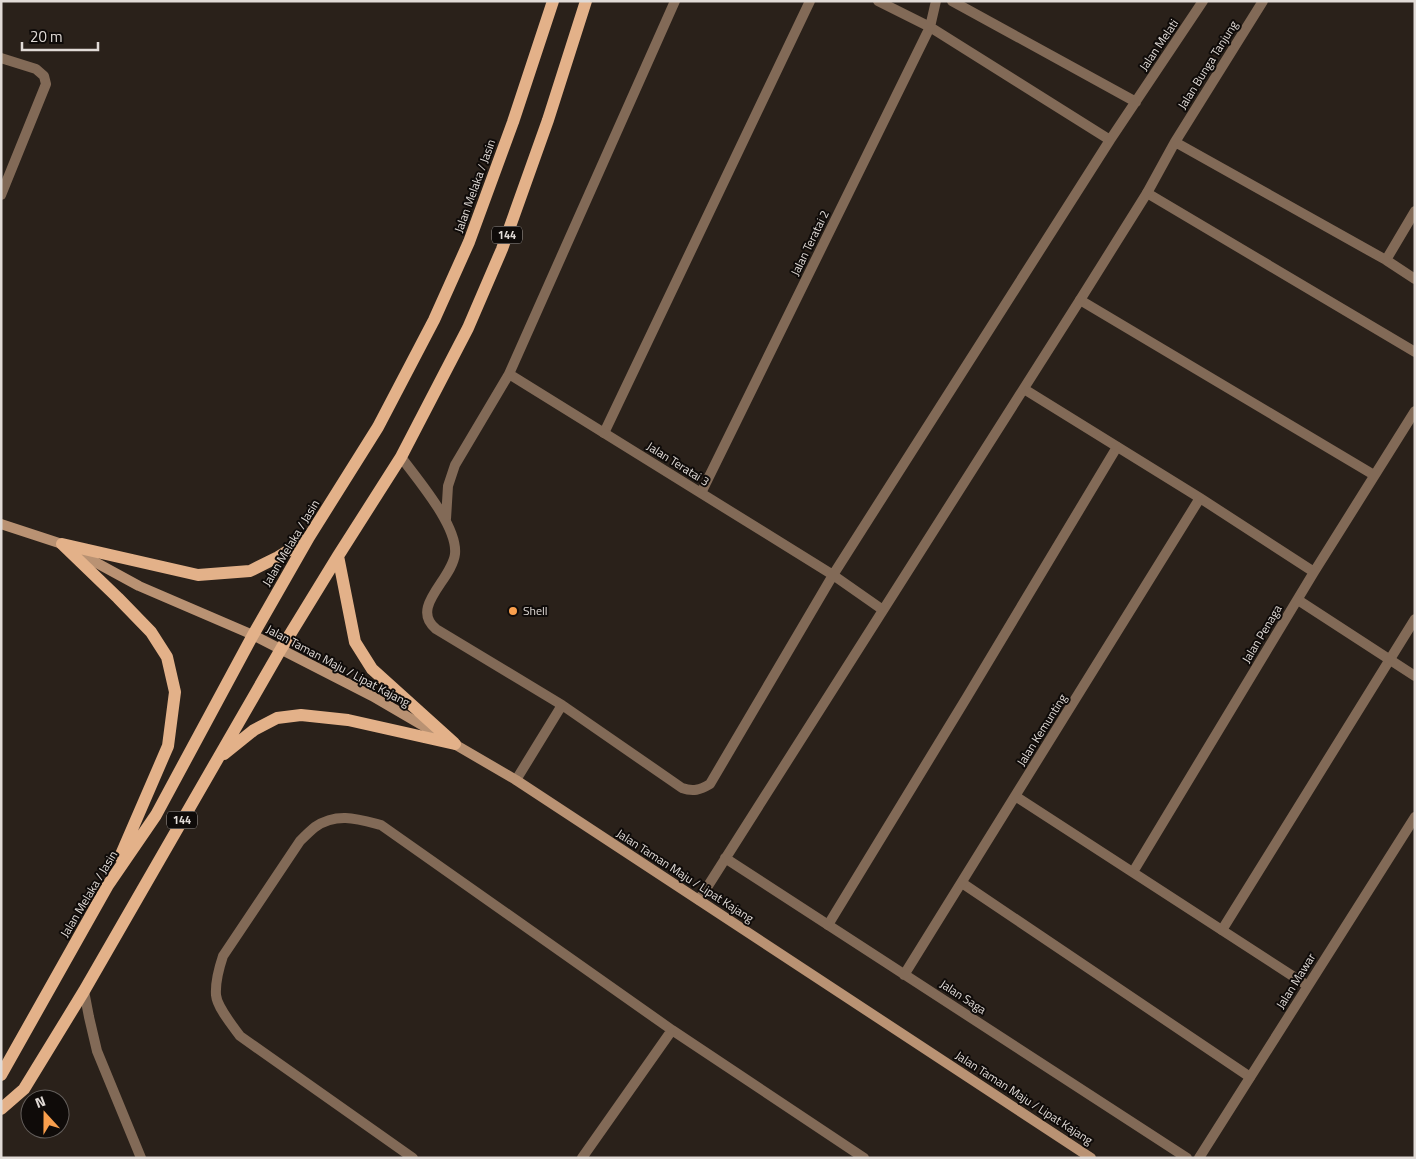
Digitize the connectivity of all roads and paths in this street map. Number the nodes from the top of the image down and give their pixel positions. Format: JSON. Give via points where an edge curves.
{"nodes":[{"id":1,"x":553,"y":1,"type":"edge"},
{"id":2,"x":586,"y":1,"type":"edge"},
{"id":3,"x":675,"y":1,"type":"edge"},
{"id":4,"x":810,"y":1,"type":"edge"},
{"id":5,"x":878,"y":1,"type":"edge"},
{"id":6,"x":936,"y":1,"type":"edge"},
{"id":7,"x":952,"y":1,"type":"edge"},
{"id":8,"x":1203,"y":1,"type":"edge"},
{"id":9,"x":1263,"y":1,"type":"edge"},
{"id":10,"x":930,"y":27,"type":"junction"},
{"id":11,"x":1,"y":58,"type":"edge"},
{"id":12,"x":1136,"y":102,"type":"junction"},
{"id":13,"x":1110,"y":140,"type":"junction"},
{"id":14,"x":1175,"y":142,"type":"junction"},
{"id":15,"x":1147,"y":193,"type":"junction"},
{"id":16,"x":1,"y":195,"type":"edge"},
{"id":17,"x":1415,"y":211,"type":"edge"},
{"id":18,"x":1386,"y":260,"type":"junction"},
{"id":19,"x":1415,"y":278,"type":"edge"},
{"id":20,"x":1080,"y":300,"type":"junction"},
{"id":21,"x":1415,"y":352,"type":"edge"},
{"id":22,"x":509,"y":374,"type":"junction"},
{"id":23,"x":1024,"y":389,"type":"junction"},
{"id":24,"x":1415,"y":411,"type":"edge"},
{"id":25,"x":604,"y":433,"type":"junction"},
{"id":26,"x":1116,"y":447,"type":"junction"},
{"id":27,"x":401,"y":457,"type":"junction"},
{"id":28,"x":1374,"y":475,"type":"junction"},
{"id":29,"x":701,"y":493,"type":"junction"},
{"id":30,"x":1200,"y":498,"type":"junction"},
{"id":31,"x":446,"y":519,"type":"junction"},
{"id":32,"x":1,"y":524,"type":"edge"},
{"id":33,"x":309,"y":537,"type":"junction"},
{"id":34,"x":62,"y":544,"type":"junction"},
{"id":35,"x":338,"y":556,"type":"junction"},
{"id":36,"x":1314,"y":572,"type":"junction"},
{"id":37,"x":832,"y":575,"type":"junction"},
{"id":38,"x":1298,"y":600,"type":"junction"},
{"id":39,"x":883,"y":610,"type":"junction"},
{"id":40,"x":1415,"y":619,"type":"edge"},
{"id":41,"x":253,"y":635,"type":"junction"},
{"id":42,"x":281,"y":649,"type":"junction"},
{"id":43,"x":1390,"y":660,"type":"junction"},
{"id":44,"x":1415,"y":676,"type":"edge"},
{"id":45,"x":562,"y":705,"type":"junction"},
{"id":46,"x":455,"y":744,"type":"junction"},
{"id":47,"x":218,"y":759,"type":"junction"},
{"id":48,"x":516,"y":780,"type":"junction"},
{"id":49,"x":1015,"y":796,"type":"junction"},
{"id":50,"x":1415,"y":817,"type":"edge"},
{"id":51,"x":725,"y":858,"type":"junction"},
{"id":52,"x":1133,"y":872,"type":"junction"},
{"id":53,"x":962,"y":883,"type":"junction"},
{"id":54,"x":108,"y":885,"type":"junction"},
{"id":55,"x":699,"y":900,"type":"junction"},
{"id":56,"x":828,"y":925,"type":"junction"},
{"id":57,"x":1222,"y":930,"type":"junction"},
{"id":58,"x":904,"y":974,"type":"junction"},
{"id":59,"x":1308,"y":986,"type":"junction"},
{"id":60,"x":84,"y":991,"type":"junction"},
{"id":61,"x":672,"y":1030,"type":"junction"},
{"id":62,"x":1,"y":1075,"type":"edge"},
{"id":63,"x":1250,"y":1077,"type":"junction"},
{"id":64,"x":1,"y":1109,"type":"edge"},
{"id":65,"x":141,"y":1158,"type":"edge"},
{"id":66,"x":413,"y":1158,"type":"edge"},
{"id":67,"x":582,"y":1158,"type":"edge"},
{"id":68,"x":864,"y":1158,"type":"edge"},
{"id":69,"x":1091,"y":1158,"type":"edge"},
{"id":70,"x":1187,"y":1158,"type":"edge"},
{"id":71,"x":1199,"y":1158,"type":"edge"}],
"edges":[{"from":1,"to":33,"type":"main road","name":"Jalan Melaka / Jasin","number":"144","via":[[469,242],[434,320],[378,427]]},
{"from":2,"to":27,"type":"main road","number":"144","via":[[502,250],[468,328]]},
{"from":3,"to":22,"type":"street"},
{"from":4,"to":25,"type":"street"},
{"from":5,"to":10,"type":"street"},
{"from":6,"to":10,"type":"street","name":"Jalan Teratai 2"},
{"from":7,"to":12,"type":"street"},
{"from":8,"to":12,"type":"street","name":"Jalan Melati"},
{"from":9,"to":14,"type":"street","name":"Jalan Bunga Tanjung"},
{"from":10,"to":13,"type":"street"},
{"from":10,"to":29,"type":"street","name":"Jalan Teratai 2"},
{"from":11,"to":16,"type":"street","via":[[36,69],[44,76],[46,84]]},
{"from":12,"to":13,"type":"street","name":"Jalan Melati"},
{"from":13,"to":37,"type":"street","name":"Jalan Melati"},
{"from":14,"to":15,"type":"street","name":"Jalan Bunga Tanjung"},
{"from":14,"to":18,"type":"street"},
{"from":15,"to":20,"type":"street","name":"Jalan Bunga Tanjung"},
{"from":15,"to":21,"type":"street"},
{"from":17,"to":18,"type":"street"},
{"from":18,"to":19,"type":"street"},
{"from":20,"to":23,"type":"street","name":"Jalan Bunga Tanjung"},
{"from":20,"to":28,"type":"street"},
{"from":22,"to":25,"type":"street","name":"Jalan Teratai 3"},
{"from":22,"to":31,"type":"street","via":[[455,465],[448,486]]},
{"from":23,"to":26,"type":"street"},
{"from":23,"to":39,"type":"street","name":"Jalan Bunga Tanjung"},
{"from":24,"to":28,"type":"street","name":"Jalan Penaga"},
{"from":25,"to":29,"type":"street","name":"Jalan Teratai 3"},
{"from":26,"to":30,"type":"street"},
{"from":26,"to":56,"type":"street"},
{"from":27,"to":31,"type":"street"},
{"from":27,"to":35,"type":"main road","number":"144"},
{"from":28,"to":36,"type":"street","name":"Jalan Penaga"},
{"from":29,"to":37,"type":"street","name":"Jalan Teratai 3"},
{"from":30,"to":36,"type":"street"},
{"from":30,"to":49,"type":"street","name":"Jalan Kemunting"},
{"from":31,"to":45,"type":"street","name":"Jalan Melati","via":[[455,553],[450,569],[426,609],[430,624]]},
{"from":32,"to":34,"type":"main road","name":"Jalan Taman Maju / Lipat Kajang"},
{"from":33,"to":34,"type":"main road","via":[[250,571],[198,574]]},
{"from":33,"to":41,"type":"main road","name":"Jalan Melaka / Jasin","number":"144"},
{"from":34,"to":41,"type":"main road","name":"Jalan Taman Maju / Lipat Kajang","via":[[140,586]]},
{"from":34,"to":54,"type":"main road","via":[[150,632],[167,657],[174,692],[168,746]]},
{"from":35,"to":42,"type":"main road","number":"144"},
{"from":35,"to":46,"type":"main road","via":[[355,642],[372,669]]},
{"from":36,"to":38,"type":"street","name":"Jalan Penaga"},
{"from":37,"to":39,"type":"street","name":"Jalan Teratai 3"},
{"from":37,"to":45,"type":"street","name":"Jalan Melati","via":[[710,784],[703,788],[696,791],[682,788]]},
{"from":38,"to":43,"type":"street"},
{"from":38,"to":52,"type":"street","name":"Jalan Penaga"},
{"from":39,"to":51,"type":"street","name":"Jalan Bunga Tanjung"},
{"from":40,"to":43,"type":"street"},
{"from":41,"to":42,"type":"main road","name":"Jalan Taman Maju / Lipat Kajang"},
{"from":41,"to":54,"type":"main road","name":"Jalan Melaka / Jasin","number":"144","via":[[156,815]]},
{"from":42,"to":46,"type":"main road","name":"Jalan Taman Maju / Lipat Kajang"},
{"from":42,"to":47,"type":"main road","number":"144"},
{"from":43,"to":44,"type":"street"},
{"from":43,"to":57,"type":"street"},
{"from":45,"to":48,"type":"street"},
{"from":46,"to":47,"type":"main road","via":[[348,720],[301,715],[277,718],[254,730]]},
{"from":46,"to":48,"type":"main road","name":"Jalan Taman Maju / Lipat Kajang"},
{"from":47,"to":60,"type":"main road","number":"144"},
{"from":48,"to":55,"type":"main road","name":"Jalan Taman Maju / Lipat Kajang"},
{"from":49,"to":52,"type":"street"},
{"from":49,"to":53,"type":"street","name":"Jalan Kemunting"},
{"from":50,"to":59,"type":"street","name":"Jalan Mawar"},
{"from":51,"to":55,"type":"street","name":"Jalan Bunga Tanjung"},
{"from":51,"to":56,"type":"street","name":"Jalan Saga"},
{"from":52,"to":57,"type":"street"},
{"from":53,"to":58,"type":"street","name":"Jalan Kemunting"},
{"from":53,"to":63,"type":"street"},
{"from":54,"to":62,"type":"main road","name":"Jalan Melaka / Jasin","number":"144"},
{"from":55,"to":69,"type":"main road","name":"Jalan Taman Maju / Lipat Kajang"},
{"from":56,"to":58,"type":"street","name":"Jalan Saga"},
{"from":57,"to":59,"type":"street"},
{"from":58,"to":70,"type":"street","name":"Jalan Saga"},
{"from":59,"to":63,"type":"street","name":"Jalan Mawar"},
{"from":60,"to":64,"type":"main road","number":"144","via":[[24,1089]]},
{"from":60,"to":65,"type":"street","via":[[97,1051]]},
{"from":61,"to":66,"type":"street","via":[[382,825],[357,818],[337,817],[316,826],[300,840],[223,956],[217,974],[216,996],[240,1036]]},
{"from":61,"to":67,"type":"street"},
{"from":61,"to":68,"type":"street"},
{"from":63,"to":71,"type":"street","name":"Jalan Mawar"}]}
